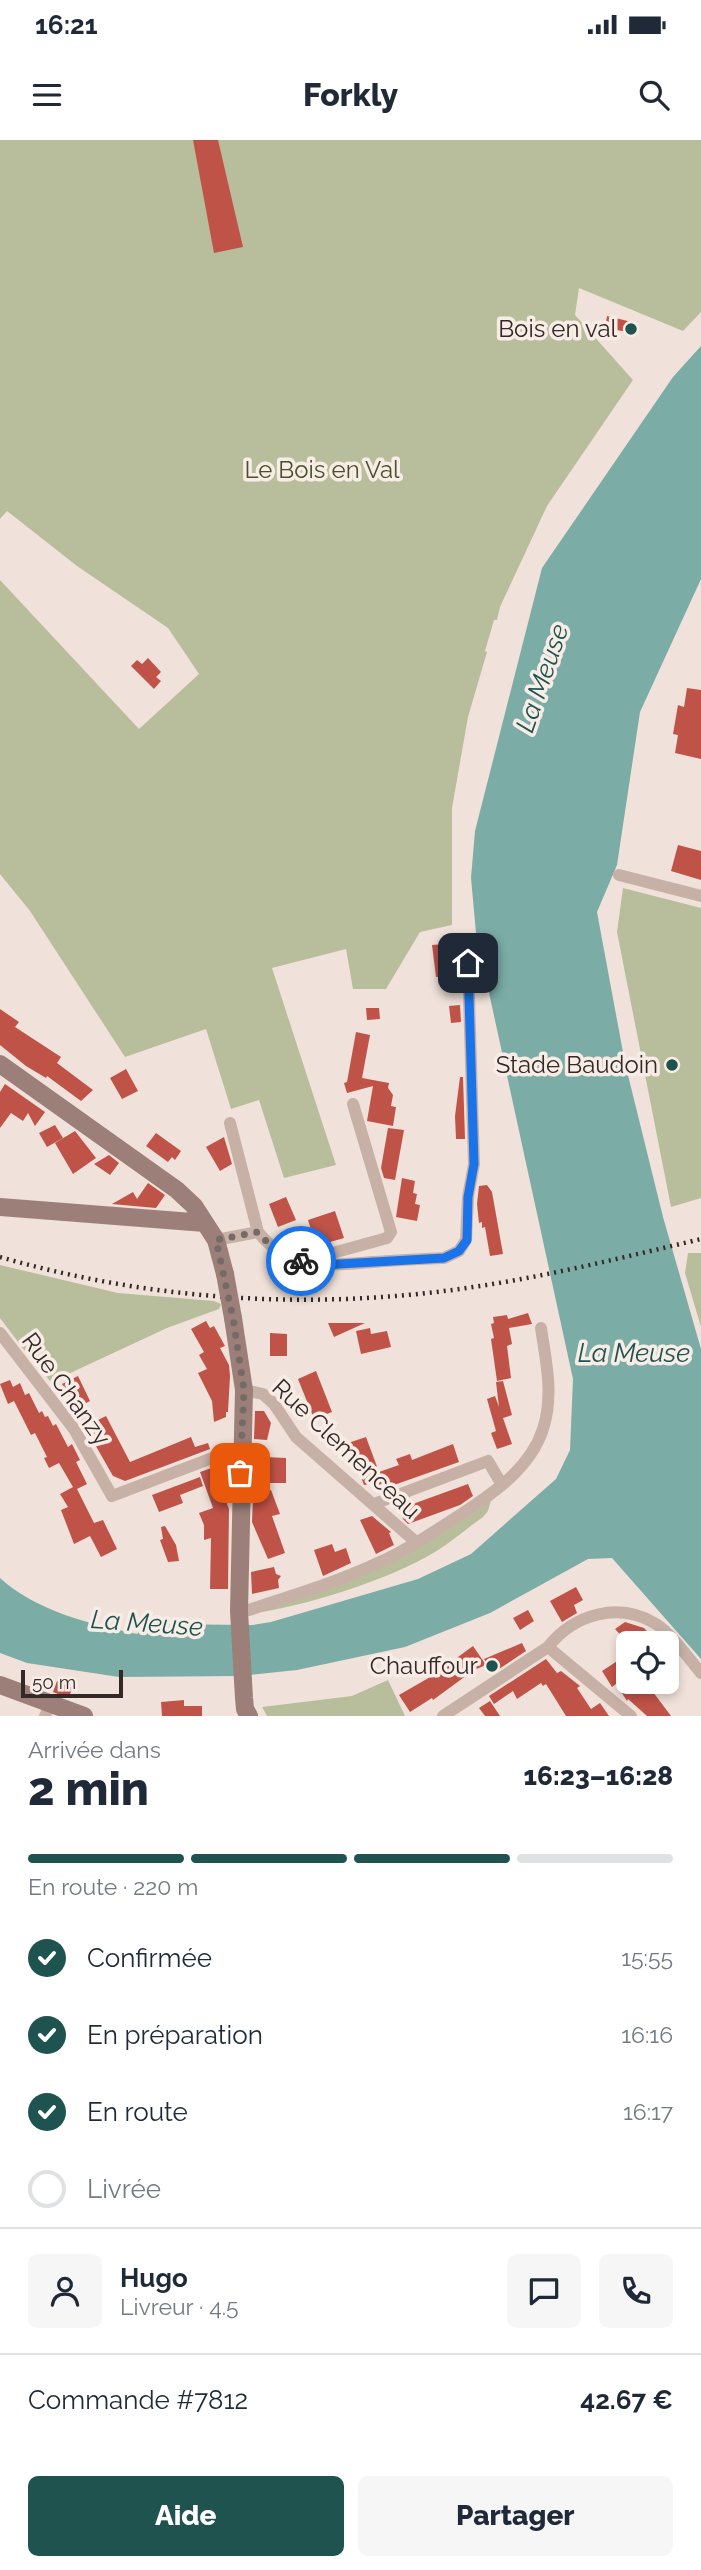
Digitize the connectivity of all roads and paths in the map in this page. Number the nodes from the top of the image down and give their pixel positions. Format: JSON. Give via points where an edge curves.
{"nodes":[{"id":1,"x":619,"y":875,"type":"dead end"},
{"id":2,"x":701,"y":896,"type":"edge"},
{"id":3,"x":468,"y":963,"type":"dead end"},
{"id":4,"x":0,"y":1064,"type":"edge"},
{"id":5,"x":353,"y":1104,"type":"dead end"},
{"id":6,"x":230,"y":1123,"type":"dead end"},
{"id":7,"x":0,"y":1207,"type":"edge"},
{"id":8,"x":205,"y":1223,"type":"junction"},
{"id":9,"x":258,"y":1232,"type":"junction"},
{"id":10,"x":216,"y":1240,"type":"junction"},
{"id":11,"x":307,"y":1262,"type":"junction"},
{"id":12,"x":541,"y":1328,"type":"dead end"},
{"id":13,"x":0,"y":1333,"type":"edge"},
{"id":14,"x":244,"y":1390,"type":"junction"},
{"id":15,"x":241,"y":1447,"type":"junction"},
{"id":16,"x":502,"y":1485,"type":"junction"},
{"id":17,"x":374,"y":1504,"type":"junction"},
{"id":18,"x":417,"y":1543,"type":"junction"},
{"id":19,"x":239,"y":1614,"type":"junction"},
{"id":20,"x":548,"y":1647,"type":"junction"},
{"id":21,"x":701,"y":1673,"type":"edge"},
{"id":22,"x":0,"y":1685,"type":"edge"},
{"id":23,"x":48,"y":1709,"type":"edge"},
{"id":24,"x":84,"y":1716,"type":"edge"},
{"id":25,"x":249,"y":1716,"type":"edge"},
{"id":26,"x":443,"y":1716,"type":"edge"},
{"id":27,"x":631,"y":1716,"type":"edge"}],
"edges":[{"from":1,"to":2,"type":"street"},
{"from":3,"to":11,"type":"street","via":[[474,1164],[467,1240],[459,1251],[444,1258]]},
{"from":4,"to":8,"type":"street","via":[[177,1190]]},
{"from":5,"to":11,"type":"street","via":[[391,1232],[387,1238]]},
{"from":6,"to":9,"type":"street"},
{"from":7,"to":8,"type":"street"},
{"from":8,"to":10,"type":"street"},
{"from":9,"to":10,"type":"street"},
{"from":9,"to":11,"type":"street","via":[[270,1247]]},
{"from":10,"to":14,"type":"street","bridge":true},
{"from":12,"to":16,"type":"street","via":[[550,1389],[545,1422],[534,1448]]},
{"from":13,"to":15,"type":"street","name":"Rue Chanzy","via":[[74,1429],[112,1496]]},
{"from":14,"to":15,"type":"street"},
{"from":14,"to":17,"type":"street","name":"Rue Clemenceau","via":[[262,1394],[274,1404],[296,1437]]},
{"from":15,"to":19,"type":"street"},
{"from":16,"to":17,"type":"street","via":[[488,1461]]},
{"from":16,"to":18,"type":"street"},
{"from":17,"to":18,"type":"street","name":"Rue Clemenceau"},
{"from":18,"to":19,"type":"street","via":[[331,1582]]},
{"from":19,"to":25,"type":"street"},
{"from":20,"to":21,"type":"street","via":[[587,1617],[629,1611],[659,1625]]},
{"from":20,"to":26,"type":"street"},
{"from":20,"to":27,"type":"street"},
{"from":22,"to":23,"type":"street"},
{"from":23,"to":24,"type":"street"}]}
